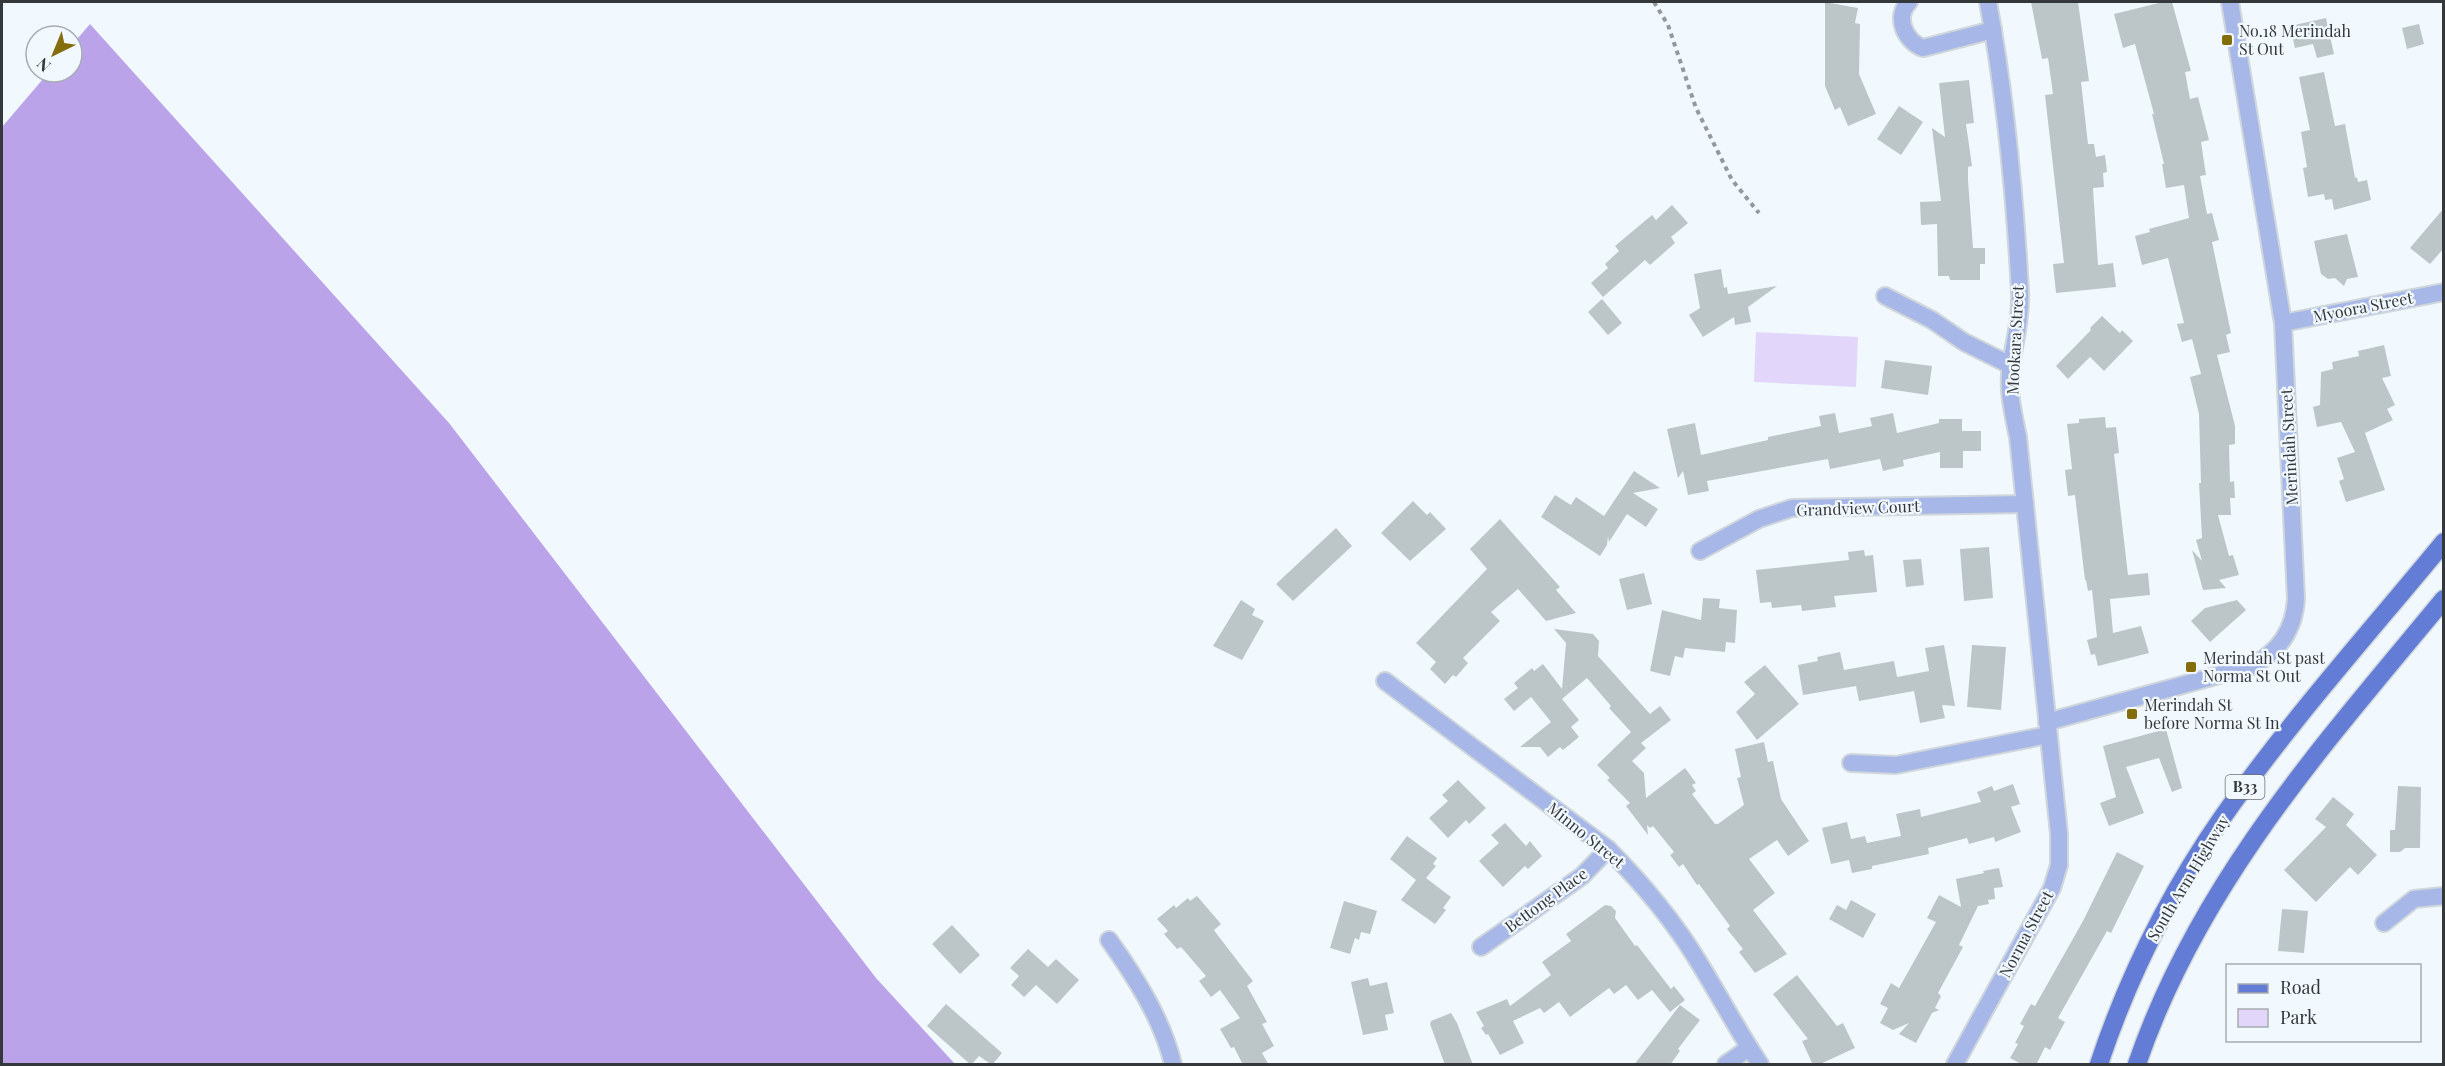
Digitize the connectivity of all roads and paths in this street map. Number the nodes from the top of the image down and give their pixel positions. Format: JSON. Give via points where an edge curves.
{"nodes":[{"id":1,"x":1654,"y":2,"type":"edge"},
{"id":2,"x":1909,"y":2,"type":"edge"},
{"id":3,"x":1988,"y":2,"type":"edge"},
{"id":4,"x":2230,"y":2,"type":"edge"},
{"id":5,"x":1993,"y":30,"type":"junction"},
{"id":6,"x":1759,"y":213,"type":"dead end"},
{"id":7,"x":2444,"y":291,"type":"edge"},
{"id":8,"x":1885,"y":296,"type":"dead end"},
{"id":9,"x":2283,"y":323,"type":"junction"},
{"id":10,"x":2010,"y":365,"type":"junction"},
{"id":11,"x":2025,"y":504,"type":"junction"},
{"id":12,"x":2444,"y":542,"type":"edge"},
{"id":13,"x":1700,"y":551,"type":"dead end"},
{"id":14,"x":2444,"y":599,"type":"edge"},
{"id":15,"x":1385,"y":681,"type":"dead end"},
{"id":16,"x":2047,"y":729,"type":"junction"},
{"id":17,"x":1851,"y":763,"type":"dead end"},
{"id":18,"x":1608,"y":849,"type":"junction"},
{"id":19,"x":2444,"y":896,"type":"edge"},
{"id":20,"x":2384,"y":923,"type":"dead end"},
{"id":21,"x":1109,"y":940,"type":"dead end"},
{"id":22,"x":1481,"y":947,"type":"dead end"},
{"id":23,"x":1749,"y":1048,"type":"junction"},
{"id":24,"x":1173,"y":1065,"type":"edge"},
{"id":25,"x":1726,"y":1065,"type":"edge"},
{"id":26,"x":1760,"y":1065,"type":"edge"},
{"id":27,"x":1955,"y":1065,"type":"edge"},
{"id":28,"x":2099,"y":1065,"type":"edge"},
{"id":29,"x":2137,"y":1065,"type":"edge"}],
"edges":[{"from":1,"to":6,"type":"path","via":[[1668,25],[1696,108],[1732,180]]},
{"from":2,"to":5,"type":"street","via":[[1903,8],[1902,22],[1911,40],[1923,48]]},
{"from":3,"to":5,"type":"street","name":"Mookara Street"},
{"from":4,"to":9,"type":"street","name":"Merindah Street"},
{"from":5,"to":10,"type":"street","name":"Mookara Street","via":[[2020,294],[2017,337]]},
{"from":7,"to":9,"type":"street","name":"Myoora Street"},
{"from":8,"to":10,"type":"street"},
{"from":9,"to":16,"type":"street","name":"Merindah Street","via":[[2296,598],[2295,614],[2285,639],[2271,655],[2252,666]]},
{"from":10,"to":11,"type":"street","name":"Mookara Street","via":[[2009,387]]},
{"from":11,"to":13,"type":"street","name":"Grandview Court","via":[[1792,508],[1759,519]]},
{"from":11,"to":16,"type":"street","name":"Mookara Street"},
{"from":12,"to":28,"type":"main road","name":"South Arm Highway","number":"B33","via":[[2284,735],[2221,819],[2150,941]]},
{"from":14,"to":29,"type":"main road","name":"South Arm Highway","number":"B33","via":[[2296,779],[2236,862],[2182,957]]},
{"from":15,"to":18,"type":"street","name":"Minno Street"},
{"from":16,"to":17,"type":"street","name":"Merindah Street","via":[[1896,765]]},
{"from":16,"to":27,"type":"street","name":"Norma Street","via":[[2059,834],[2056,876]]},
{"from":18,"to":22,"type":"street","name":"Bettong Place","via":[[1582,876]]},
{"from":18,"to":23,"type":"street","name":"Minno Street","via":[[1670,920]]},
{"from":19,"to":20,"type":"street","via":[[2414,898]]},
{"from":21,"to":24,"type":"street","via":[[1155,1014]]},
{"from":23,"to":25,"type":"street"},
{"from":23,"to":26,"type":"street","name":"Minno Street"}]}
